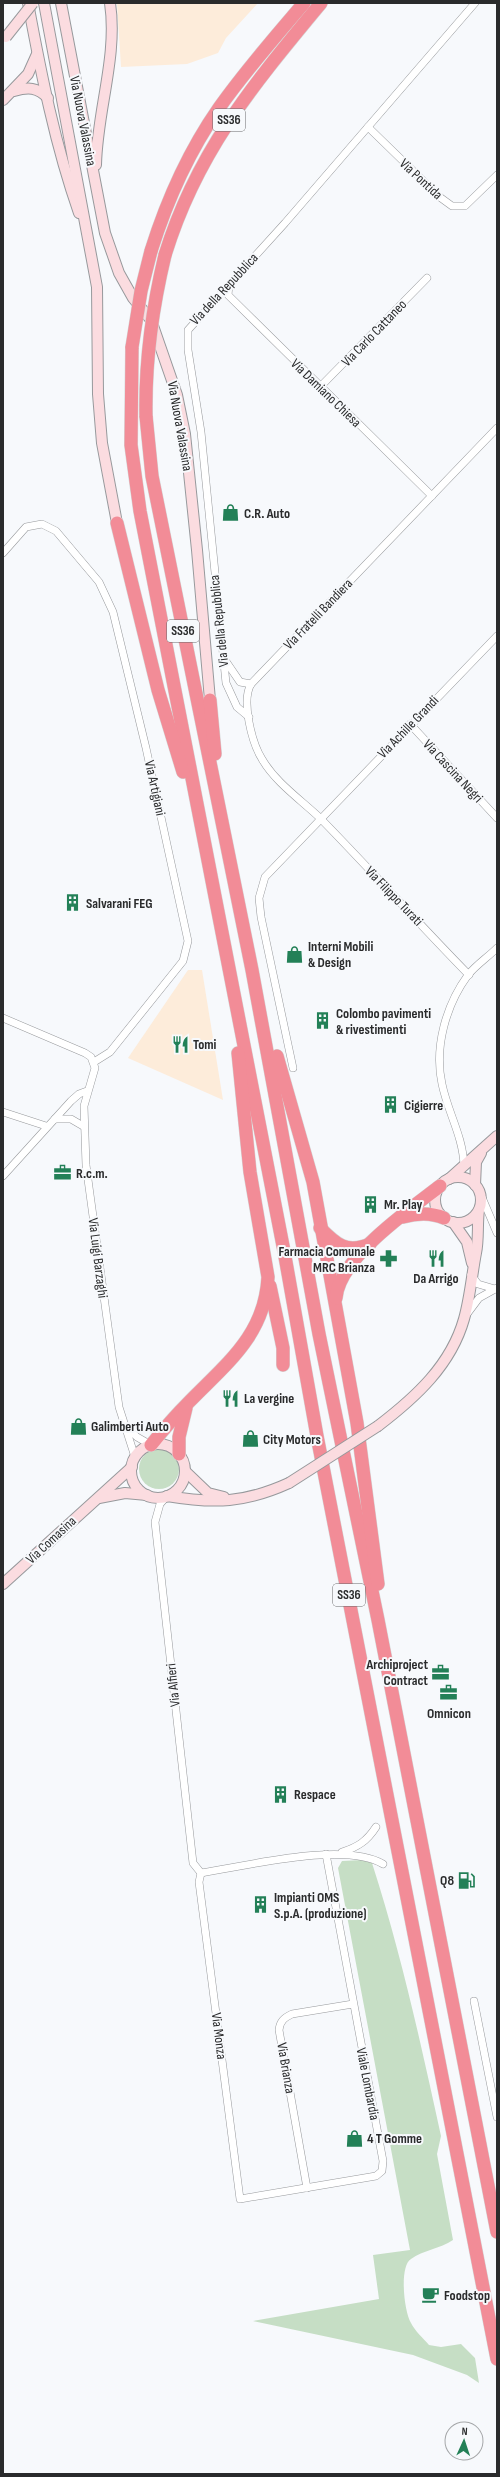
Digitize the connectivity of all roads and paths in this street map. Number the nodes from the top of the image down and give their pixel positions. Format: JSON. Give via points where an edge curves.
{"nodes":[{"id":1,"x":28,"y":3,"type":"edge"},
{"id":2,"x":33,"y":3,"type":"edge"},
{"id":3,"x":44,"y":3,"type":"edge"},
{"id":4,"x":60,"y":3,"type":"edge"},
{"id":5,"x":110,"y":3,"type":"edge"},
{"id":6,"x":304,"y":3,"type":"edge"},
{"id":7,"x":321,"y":3,"type":"edge"},
{"id":8,"x":475,"y":3,"type":"edge"},
{"id":9,"x":4,"y":38,"type":"edge"},
{"id":10,"x":37,"y":52,"type":"junction"},
{"id":11,"x":12,"y":92,"type":"junction"},
{"id":12,"x":48,"y":98,"type":"junction"},
{"id":13,"x":3,"y":100,"type":"edge"},
{"id":14,"x":368,"y":128,"type":"junction"},
{"id":15,"x":497,"y":175,"type":"edge"},
{"id":16,"x":95,"y":182,"type":"junction"},
{"id":17,"x":88,"y":240,"type":"junction"},
{"id":18,"x":427,"y":278,"type":"dead end"},
{"id":19,"x":229,"y":285,"type":"junction"},
{"id":20,"x":320,"y":387,"type":"junction"},
{"id":21,"x":497,"y":428,"type":"edge"},
{"id":22,"x":432,"y":496,"type":"junction"},
{"id":23,"x":117,"y":522,"type":"joint"},
{"id":24,"x":3,"y":552,"type":"edge"},
{"id":25,"x":497,"y":636,"type":"edge"},
{"id":26,"x":222,"y":656,"type":"junction"},
{"id":27,"x":251,"y":684,"type":"junction"},
{"id":28,"x":210,"y":700,"type":"joint"},
{"id":29,"x":249,"y":717,"type":"junction"},
{"id":30,"x":410,"y":724,"type":"junction"},
{"id":31,"x":320,"y":818,"type":"junction"},
{"id":32,"x":497,"y":818,"type":"edge"},
{"id":33,"x":203,"y":832,"type":"junction"},
{"id":34,"x":226,"y":845,"type":"junction"},
{"id":35,"x":497,"y":948,"type":"edge"},
{"id":36,"x":252,"y":970,"type":"junction"},
{"id":37,"x":469,"y":974,"type":"junction"},
{"id":38,"x":236,"y":1010,"type":"junction"},
{"id":39,"x":3,"y":1018,"type":"edge"},
{"id":40,"x":94,"y":1062,"type":"junction"},
{"id":41,"x":293,"y":1068,"type":"dead end"},
{"id":42,"x":87,"y":1091,"type":"junction"},
{"id":43,"x":3,"y":1112,"type":"edge"},
{"id":44,"x":55,"y":1119,"type":"junction"},
{"id":45,"x":46,"y":1126,"type":"junction"},
{"id":46,"x":83,"y":1126,"type":"junction"},
{"id":47,"x":497,"y":1136,"type":"edge"},
{"id":48,"x":484,"y":1148,"type":"junction"},
{"id":49,"x":464,"y":1166,"type":"junction"},
{"id":50,"x":3,"y":1176,"type":"edge"},
{"id":51,"x":444,"y":1182,"type":"junction"},
{"id":52,"x":475,"y":1185,"type":"junction"},
{"id":53,"x":481,"y":1195,"type":"junction"},
{"id":54,"x":479,"y":1210,"type":"junction"},
{"id":55,"x":399,"y":1218,"type":"junction"},
{"id":56,"x":448,"y":1220,"type":"junction"},
{"id":57,"x":320,"y":1228,"type":"junction"},
{"id":58,"x":497,"y":1233,"type":"edge"},
{"id":59,"x":372,"y":1243,"type":"junction"},
{"id":60,"x":472,"y":1270,"type":"junction"},
{"id":61,"x":268,"y":1277,"type":"junction"},
{"id":62,"x":496,"y":1289,"type":"edge"},
{"id":63,"x":335,"y":1308,"type":"junction"},
{"id":64,"x":465,"y":1318,"type":"junction"},
{"id":65,"x":283,"y":1365,"type":"dead end"},
{"id":66,"x":188,"y":1402,"type":"junction"},
{"id":67,"x":124,"y":1423,"type":"junction"},
{"id":68,"x":151,"y":1445,"type":"junction"},
{"id":69,"x":179,"y":1454,"type":"junction"},
{"id":70,"x":133,"y":1462,"type":"junction"},
{"id":71,"x":185,"y":1471,"type":"junction"},
{"id":72,"x":147,"y":1495,"type":"junction"},
{"id":73,"x":167,"y":1496,"type":"junction"},
{"id":74,"x":99,"y":1498,"type":"junction"},
{"id":75,"x":242,"y":1500,"type":"junction"},
{"id":76,"x":3,"y":1584,"type":"edge"},
{"id":77,"x":378,"y":1620,"type":"junction"},
{"id":78,"x":376,"y":1827,"type":"dead end"},
{"id":79,"x":337,"y":1853,"type":"junction"},
{"id":80,"x":326,"y":1854,"type":"junction"},
{"id":81,"x":383,"y":1864,"type":"dead end"},
{"id":82,"x":201,"y":1873,"type":"junction"},
{"id":83,"x":474,"y":2001,"type":"dead end"},
{"id":84,"x":353,"y":2004,"type":"junction"},
{"id":85,"x":494,"y":2085,"type":"edge"},
{"id":86,"x":497,"y":2118,"type":"edge"},
{"id":87,"x":307,"y":2188,"type":"junction"},
{"id":88,"x":240,"y":2199,"type":"joint"},
{"id":89,"x":497,"y":2232,"type":"edge"},
{"id":90,"x":497,"y":2359,"type":"edge"}],
"edges":[{"from":1,"to":10,"type":"main road"},
{"from":2,"to":9,"type":"main road","bridge":true},
{"from":3,"to":17,"type":"main road","name":"Via Nuova Valassina","number":"SS36"},
{"from":4,"to":16,"type":"main road","name":"Via Nuova Valassina","number":"SS36"},
{"from":5,"to":16,"type":"main road","via":[[112,34],[98,124]]},
{"from":6,"to":33,"type":"highway","number":"SS36","bridge":true,"via":[[235,87],[202,135],[174,190],[151,251],[141,291],[132,347],[130,419],[133,465]]},
{"from":7,"to":34,"type":"highway","number":"SS36","bridge":true,"via":[[253,86],[224,127],[190,189],[165,255],[148,338],[145,373],[146,416],[152,476]]},
{"from":8,"to":14,"type":"street","name":"Via della Repubblica"},
{"from":10,"to":11,"type":"main road","via":[[33,68]]},
{"from":10,"to":12,"type":"main road"},
{"from":11,"to":12,"type":"main road","via":[[29,87],[42,92]]},
{"from":11,"to":13,"type":"main road"},
{"from":12,"to":17,"type":"main road","via":[[68,182]]},
{"from":14,"to":15,"type":"street","name":"Via Pontida","via":[[440,198],[452,206],[465,206]]},
{"from":14,"to":19,"type":"street","name":"Via della Repubblica"},
{"from":16,"to":28,"type":"main road","name":"Via Nuova Valassina","number":"SS36","via":[[111,255],[133,298],[151,320],[177,395],[185,434]]},
{"from":17,"to":23,"type":"main road","name":"Via Nuova Valassina","number":"SS36","via":[[98,287],[98,394],[102,443]]},
{"from":18,"to":20,"type":"street","name":"Via Carlo Cattaneo"},
{"from":19,"to":20,"type":"street","name":"Via Damiano Chiesa","via":[[228,295]]},
{"from":19,"to":26,"type":"street","name":"Via della Repubblica","via":[[190,326],[187,334],[201,432]]},
{"from":20,"to":22,"type":"street","name":"Via Damiano Chiesa"},
{"from":21,"to":22,"type":"street","name":"Via Fratelli Bandiera"},
{"from":22,"to":27,"type":"street","name":"Via Fratelli Bandiera"},
{"from":23,"to":33,"type":"highway","number":"SS36","via":[[158,690],[196,819]]},
{"from":24,"to":40,"type":"street","name":"Via Artigiani","via":[[26,527],[42,524],[56,531],[99,582],[113,612],[188,941],[183,961],[110,1052]]},
{"from":25,"to":30,"type":"street","name":"Via Achille Grandi"},
{"from":26,"to":27,"type":"street","via":[[240,682]]},
{"from":26,"to":29,"type":"street","name":"Via della Repubblica","via":[[230,696],[237,707]]},
{"from":27,"to":29,"type":"street","via":[[247,693]]},
{"from":28,"to":34,"type":"highway","number":"SS36"},
{"from":29,"to":31,"type":"street","via":[[258,751],[266,766]]},
{"from":30,"to":31,"type":"street","name":"Via Achille Grandi"},
{"from":30,"to":32,"type":"street","name":"Via Cascina Negri"},
{"from":31,"to":37,"type":"street","name":"Via Filippo Turati"},
{"from":31,"to":41,"type":"street","name":"Via Achille Grandi","via":[[270,869],[261,887],[259,898],[273,980]]},
{"from":33,"to":38,"type":"highway","number":"SS36"},
{"from":34,"to":36,"type":"highway","number":"SS36"},
{"from":35,"to":37,"type":"street"},
{"from":36,"to":57,"type":"highway","via":[[260,984],[287,1096],[309,1164]]},
{"from":36,"to":77,"type":"highway","number":"SS36","via":[[319,1334]]},
{"from":37,"to":49,"type":"street","via":[[452,1002],[442,1032],[438,1062],[442,1085],[462,1140]]},
{"from":38,"to":61,"type":"highway","via":[[250,1172]]},
{"from":38,"to":90,"type":"highway","number":"SS36"},
{"from":39,"to":40,"type":"street","via":[[85,1053]]},
{"from":40,"to":42,"type":"street","name":"Via Luigi Barzaghi","via":[[95,1072]]},
{"from":42,"to":44,"type":"street","via":[[78,1094]]},
{"from":42,"to":46,"type":"street","name":"Via Luigi Barzaghi"},
{"from":43,"to":45,"type":"street"},
{"from":44,"to":45,"type":"street"},
{"from":44,"to":46,"type":"street","via":[[71,1119]]},
{"from":45,"to":50,"type":"street"},
{"from":46,"to":67,"type":"street","name":"Via Luigi Barzaghi","via":[[106,1324]]},
{"from":47,"to":48,"type":"main road"},
{"from":48,"to":49,"type":"main road"},
{"from":48,"to":52,"type":"main road","via":[[476,1162]]},
{"from":49,"to":51,"type":"main road"},
{"from":51,"to":52,"type":"main road","via":[[463,1177]]},
{"from":51,"to":55,"type":"highway"},
{"from":51,"to":56,"type":"main road","via":[[435,1199],[439,1213]]},
{"from":52,"to":53,"type":"main road"},
{"from":53,"to":54,"type":"main road"},
{"from":53,"to":58,"type":"street"},
{"from":54,"to":56,"type":"main road","via":[[468,1221]]},
{"from":54,"to":60,"type":"main road"},
{"from":55,"to":56,"type":"highway","via":[[413,1214],[436,1215]]},
{"from":55,"to":59,"type":"highway"},
{"from":56,"to":60,"type":"main road","via":[[467,1242]]},
{"from":57,"to":59,"type":"highway","via":[[335,1243],[343,1247],[363,1247]]},
{"from":57,"to":63,"type":"highway"},
{"from":59,"to":63,"type":"highway","via":[[351,1264],[340,1281]]},
{"from":60,"to":62,"type":"street","via":[[478,1284]]},
{"from":60,"to":64,"type":"main road"},
{"from":61,"to":65,"type":"highway","via":[[283,1348]]},
{"from":61,"to":66,"type":"highway","via":[[260,1318],[251,1334],[228,1364]]},
{"from":62,"to":64,"type":"street","via":[[479,1298]]},
{"from":63,"to":77,"type":"highway","via":[[365,1480],[378,1581]]},
{"from":64,"to":75,"type":"main road","bridge":true,"via":[[449,1354],[410,1401],[378,1426],[289,1483]]},
{"from":66,"to":68,"type":"highway"},
{"from":66,"to":69,"type":"highway","via":[[179,1437]]},
{"from":67,"to":68,"type":"street","via":[[137,1437]]},
{"from":67,"to":70,"type":"street","name":"Via Luigi Barzaghi"},
{"from":68,"to":69,"type":"main road","via":[[166,1445]]},
{"from":68,"to":70,"type":"main road"},
{"from":69,"to":71,"type":"main road"},
{"from":70,"to":72,"type":"main road","via":[[135,1483]]},
{"from":70,"to":74,"type":"main road","name":"Via Comasina"},
{"from":71,"to":73,"type":"main road","via":[[180,1486]]},
{"from":71,"to":75,"type":"main road","via":[[208,1493]]},
{"from":72,"to":73,"type":"main road"},
{"from":72,"to":74,"type":"main road","name":"Via Comasina","via":[[124,1493]]},
{"from":73,"to":75,"type":"main road","via":[[205,1501]]},
{"from":73,"to":82,"type":"street","name":"Via Alfieri","via":[[160,1504],[155,1522],[192,1863]]},
{"from":74,"to":76,"type":"main road","name":"Via Comasina","via":[[90,1503]]},
{"from":77,"to":89,"type":"highway","number":"SS36"},
{"from":78,"to":79,"type":"street","via":[[357,1848]]},
{"from":79,"to":80,"type":"street"},
{"from":79,"to":81,"type":"street","via":[[361,1855]]},
{"from":80,"to":82,"type":"street"},
{"from":80,"to":84,"type":"street","name":"Viale Lombardia"},
{"from":82,"to":88,"type":"street","name":"Via Monza","via":[[199,1882]]},
{"from":83,"to":85,"type":"street"},
{"from":84,"to":87,"type":"street","name":"Via Brianza","via":[[292,2014],[284,2018],[280,2024]]},
{"from":84,"to":87,"type":"street","name":"Viale Lombardia","via":[[383,2161],[382,2171],[376,2176]]},
{"from":85,"to":86,"type":"street"},
{"from":87,"to":88,"type":"street","name":"Viale Lombardia"}]}
